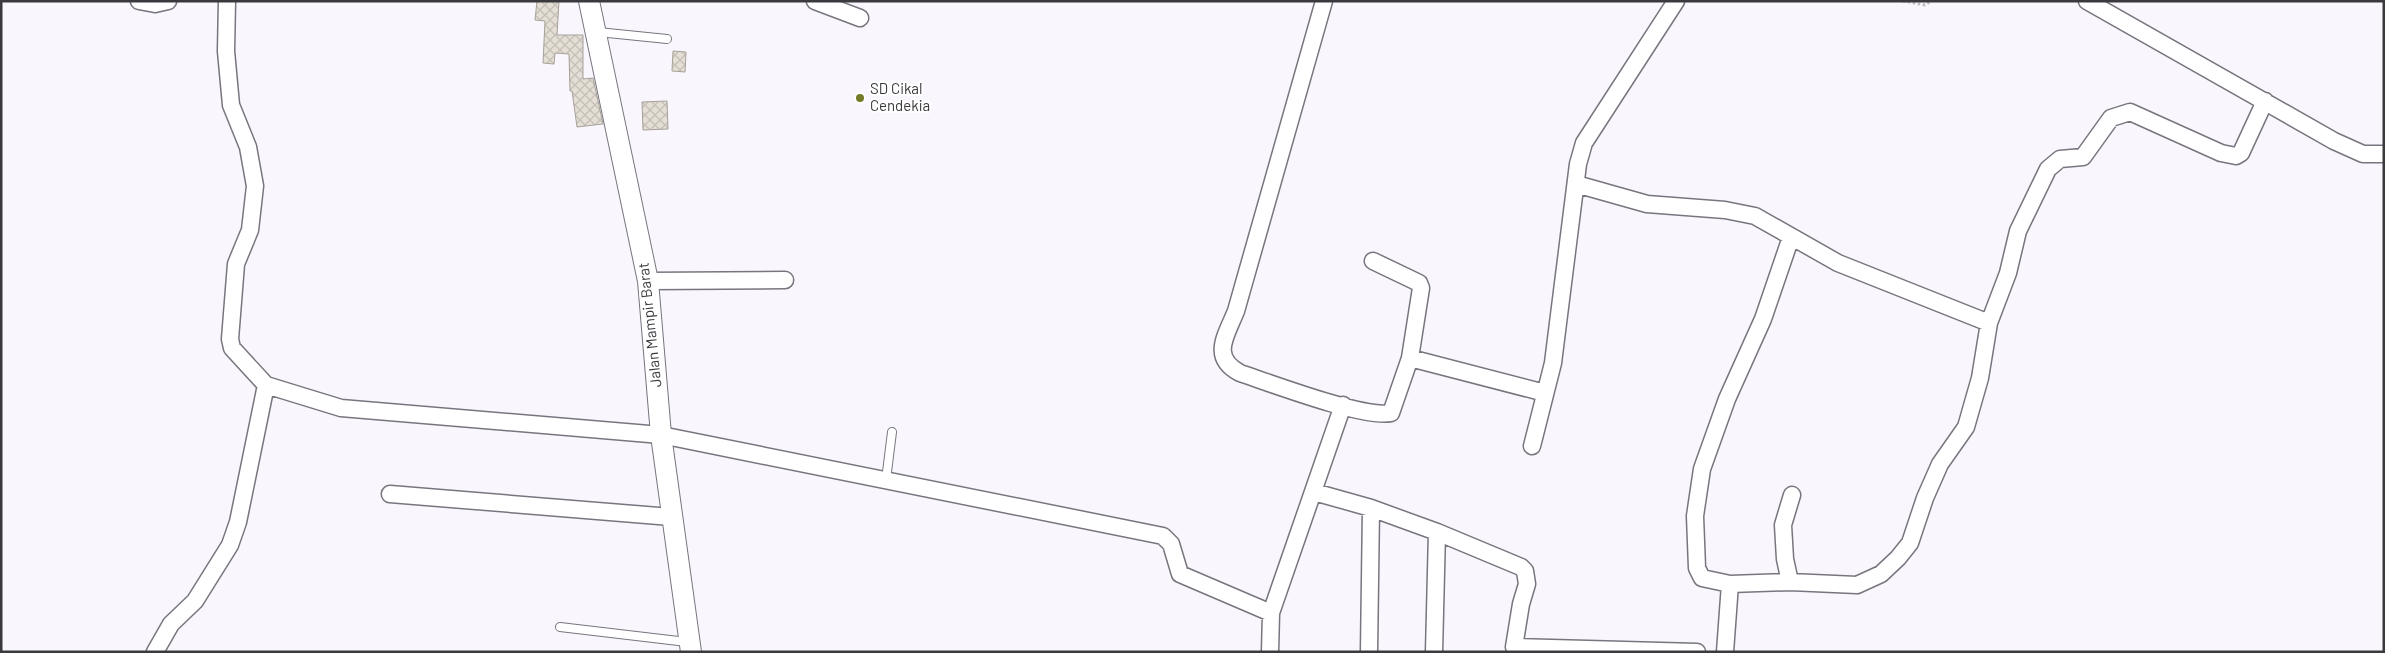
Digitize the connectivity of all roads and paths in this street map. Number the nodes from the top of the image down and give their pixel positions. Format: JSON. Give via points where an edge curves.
{"nodes":[{"id":1,"x":139,"y":1,"type":"edge"},
{"id":2,"x":168,"y":1,"type":"edge"},
{"id":3,"x":227,"y":1,"type":"edge"},
{"id":4,"x":589,"y":1,"type":"edge"},
{"id":5,"x":815,"y":1,"type":"edge"},
{"id":6,"x":1324,"y":1,"type":"edge"},
{"id":7,"x":1676,"y":1,"type":"edge"},
{"id":8,"x":1903,"y":1,"type":"edge"},
{"id":9,"x":1931,"y":1,"type":"edge"},
{"id":10,"x":2087,"y":1,"type":"edge"},
{"id":11,"x":860,"y":18,"type":"dead end"},
{"id":12,"x":596,"y":32,"type":"junction"},
{"id":13,"x":667,"y":39,"type":"dead end"},
{"id":14,"x":2265,"y":102,"type":"junction"},
{"id":15,"x":2384,"y":154,"type":"edge"},
{"id":16,"x":1576,"y":184,"type":"junction"},
{"id":17,"x":1791,"y":236,"type":"junction"},
{"id":18,"x":1373,"y":261,"type":"dead end"},
{"id":19,"x":785,"y":280,"type":"dead end"},
{"id":20,"x":648,"y":281,"type":"junction"},
{"id":21,"x":1989,"y":323,"type":"junction"},
{"id":22,"x":1410,"y":358,"type":"junction"},
{"id":23,"x":266,"y":385,"type":"junction"},
{"id":24,"x":1545,"y":393,"type":"junction"},
{"id":25,"x":1343,"y":405,"type":"junction"},
{"id":26,"x":892,"y":432,"type":"dead end"},
{"id":27,"x":660,"y":435,"type":"junction"},
{"id":28,"x":1532,"y":446,"type":"dead end"},
{"id":29,"x":886,"y":480,"type":"junction"},
{"id":30,"x":1314,"y":492,"type":"junction"},
{"id":31,"x":390,"y":494,"type":"dead end"},
{"id":32,"x":1792,"y":495,"type":"dead end"},
{"id":33,"x":1371,"y":508,"type":"junction"},
{"id":34,"x":671,"y":517,"type":"junction"},
{"id":35,"x":1437,"y":532,"type":"junction"},
{"id":36,"x":1790,"y":582,"type":"junction"},
{"id":37,"x":1730,"y":584,"type":"junction"},
{"id":38,"x":1271,"y":613,"type":"junction"},
{"id":39,"x":560,"y":627,"type":"dead end"},
{"id":40,"x":690,"y":647,"type":"edge"},
{"id":41,"x":1514,"y":649,"type":"edge"},
{"id":42,"x":155,"y":652,"type":"edge"},
{"id":43,"x":1270,"y":652,"type":"edge"},
{"id":44,"x":1368,"y":652,"type":"edge"},
{"id":45,"x":1434,"y":652,"type":"edge"},
{"id":46,"x":1697,"y":652,"type":"edge"},
{"id":47,"x":1725,"y":652,"type":"edge"}],
"edges":[{"from":1,"to":2,"type":"street","via":[[155,4]]},
{"from":3,"to":23,"type":"street","via":[[226,51],[231,105],[248,147],[255,186],[250,230],[236,264],[230,339],[232,348]]},
{"from":4,"to":12,"type":"street","name":"Jalan Mampir Barat"},
{"from":5,"to":11,"type":"street"},
{"from":6,"to":25,"type":"street","via":[[1222,355],[1225,363],[1240,373]]},
{"from":7,"to":16,"type":"street","via":[[1584,143]]},
{"from":8,"to":9,"type":"path","via":[[1925,5]]},
{"from":10,"to":14,"type":"street"},
{"from":12,"to":13,"type":"lane"},
{"from":12,"to":20,"type":"street","name":"Jalan Mampir Barat"},
{"from":14,"to":15,"type":"street","via":[[2353,151]]},
{"from":14,"to":21,"type":"street","via":[[2241,153],[2236,156],[2221,153],[2130,112],[2111,118],[2083,157],[2056,161],[2048,169],[2018,231],[2008,273]]},
{"from":16,"to":17,"type":"street","via":[[1647,204],[1725,210],[1756,216]]},
{"from":16,"to":24,"type":"street","via":[[1553,363]]},
{"from":17,"to":21,"type":"street","via":[[1838,263]]},
{"from":17,"to":37,"type":"street","via":[[1763,319],[1727,399],[1702,469],[1695,516],[1697,568],[1702,578]]},
{"from":18,"to":22,"type":"street","via":[[1419,283],[1421,288]]},
{"from":19,"to":20,"type":"street"},
{"from":20,"to":27,"type":"street","name":"Jalan Mampir Barat"},
{"from":21,"to":36,"type":"street","via":[[1980,378],[1966,427],[1940,464],[1910,543],[1881,574],[1857,585]]},
{"from":22,"to":24,"type":"street"},
{"from":22,"to":25,"type":"street","via":[[1391,413],[1375,414]]},
{"from":23,"to":27,"type":"street","via":[[341,408]]},
{"from":23,"to":42,"type":"street","via":[[238,522],[230,545],[195,602],[171,624]]},
{"from":24,"to":28,"type":"street"},
{"from":25,"to":30,"type":"street"},
{"from":26,"to":29,"type":"lane"},
{"from":27,"to":29,"type":"street"},
{"from":27,"to":34,"type":"street","name":"Jalan Mampir Barat"},
{"from":29,"to":38,"type":"street","via":[[1163,536],[1171,544],[1180,574]]},
{"from":30,"to":33,"type":"street"},
{"from":30,"to":38,"type":"street"},
{"from":31,"to":34,"type":"street"},
{"from":32,"to":36,"type":"street","via":[[1783,525]]},
{"from":33,"to":35,"type":"street"},
{"from":33,"to":44,"type":"street"},
{"from":34,"to":40,"type":"street","name":"Jalan Mampir Barat"},
{"from":35,"to":41,"type":"street","via":[[1515,563],[1525,571],[1527,584]]},
{"from":35,"to":45,"type":"street"},
{"from":36,"to":37,"type":"street"},
{"from":37,"to":47,"type":"street"},
{"from":38,"to":43,"type":"street"},
{"from":39,"to":40,"type":"lane"},
{"from":41,"to":46,"type":"street"}]}
